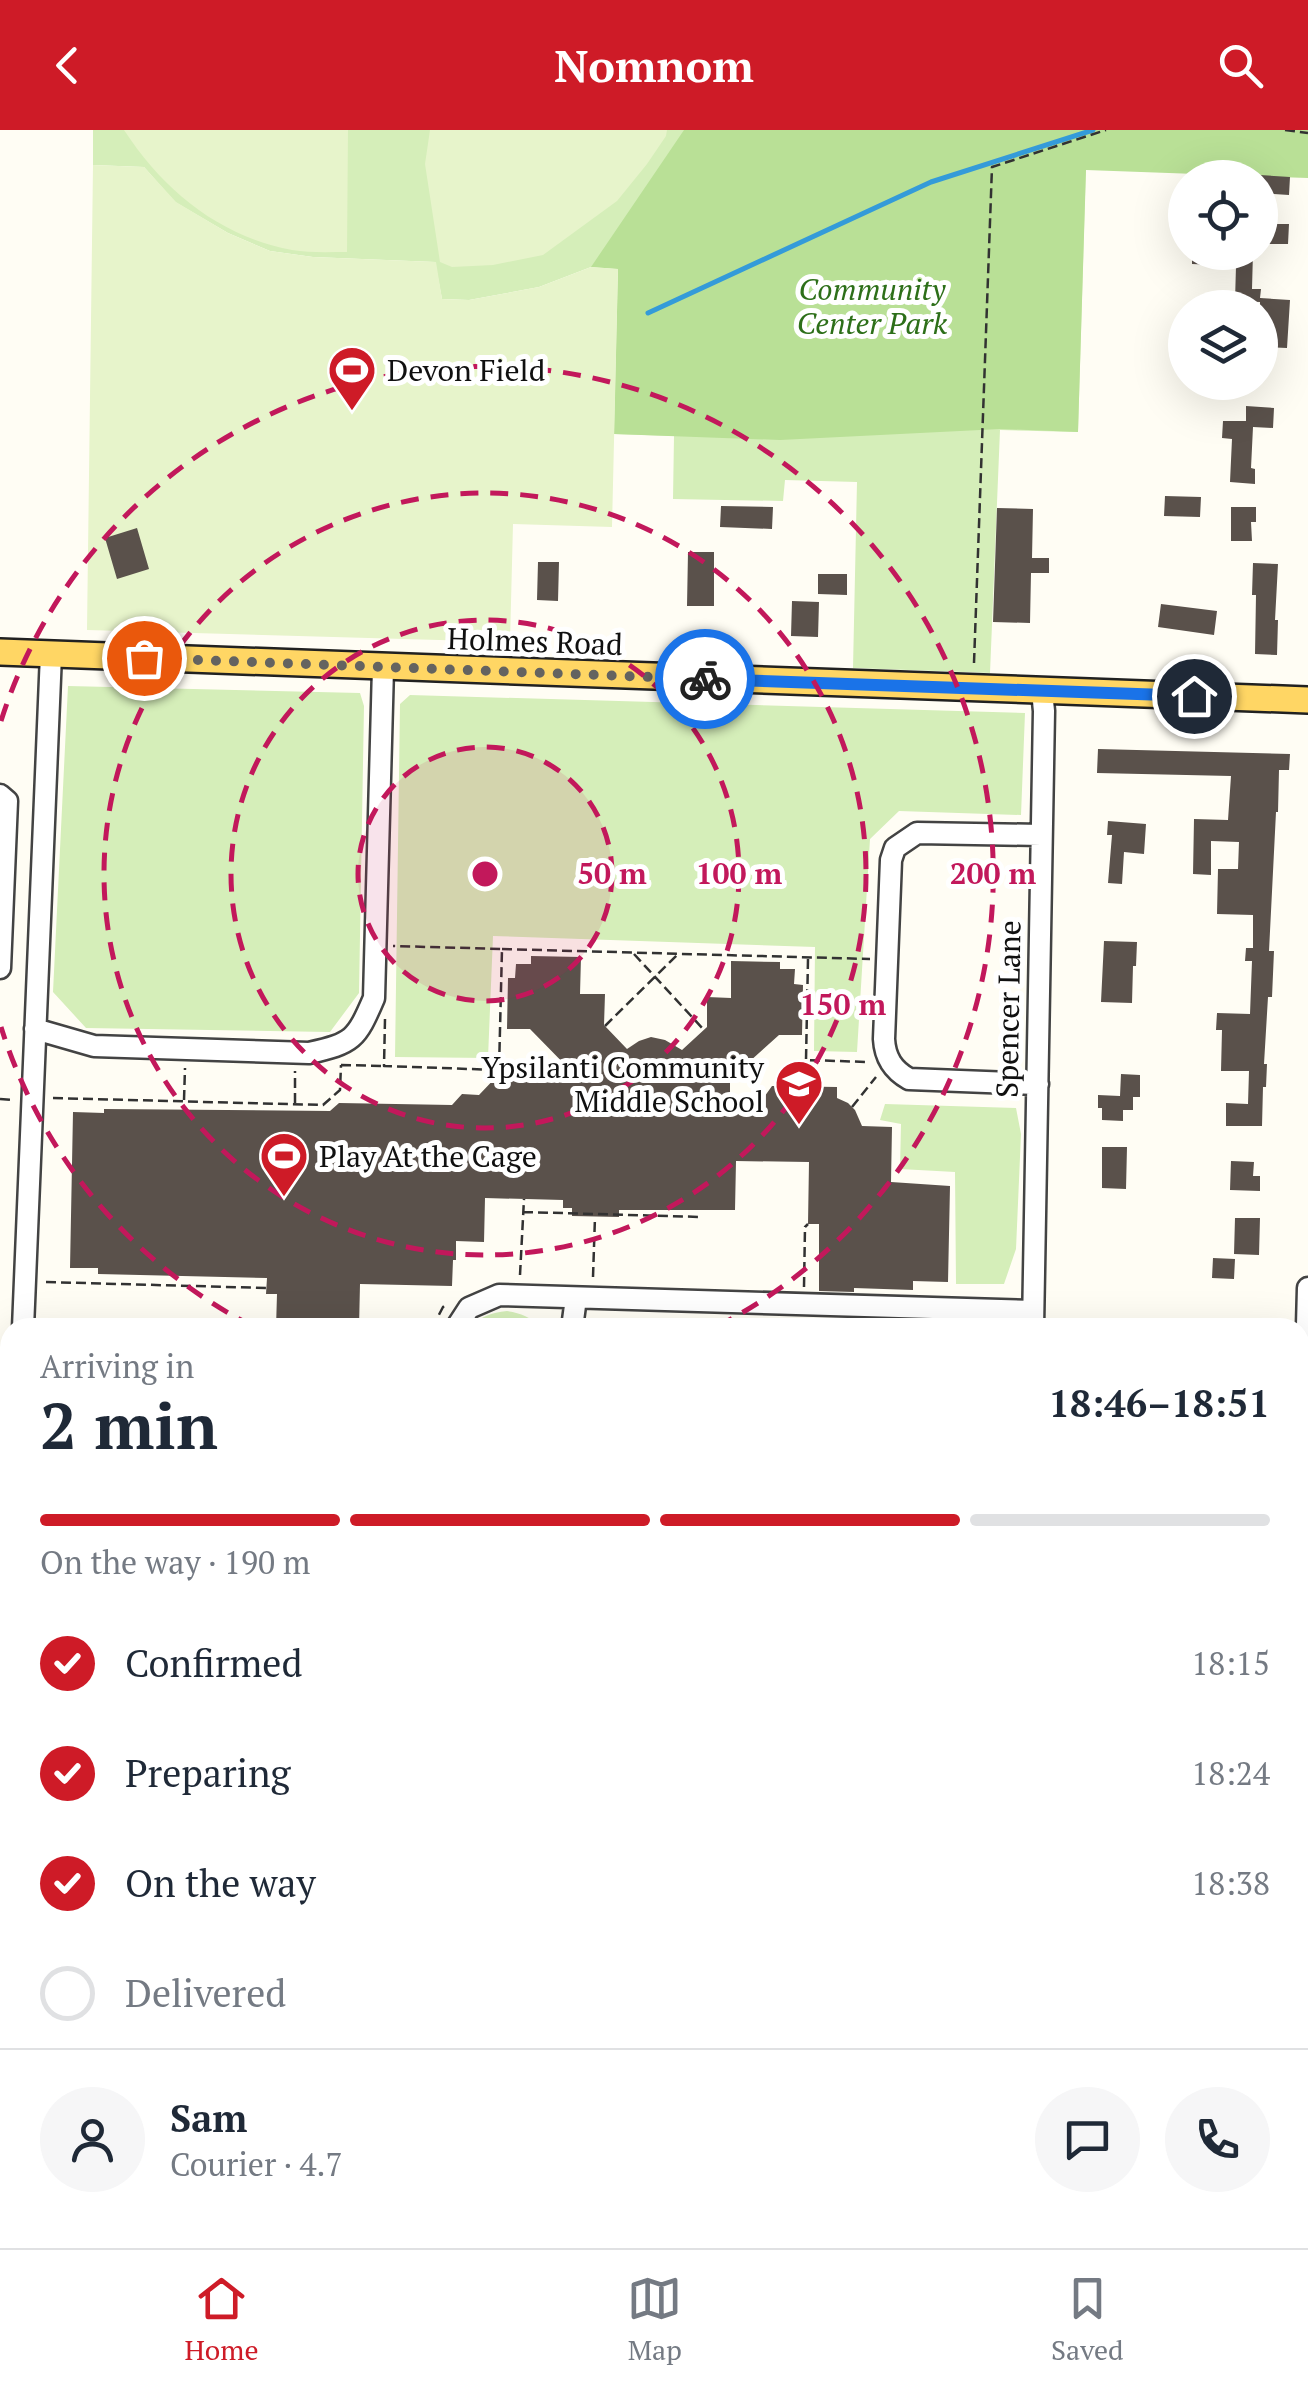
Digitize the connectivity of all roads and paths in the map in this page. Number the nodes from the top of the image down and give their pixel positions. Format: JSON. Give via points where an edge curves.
{"nodes":[{"id":1,"x":1081,"y":130,"type":"edge"},
{"id":2,"x":1106,"y":130,"type":"edge"},
{"id":3,"x":1285,"y":130,"type":"edge"},
{"id":4,"x":1308,"y":133,"type":"edge"},
{"id":5,"x":1082,"y":138,"type":"junction"},
{"id":6,"x":0,"y":652,"type":"edge"},
{"id":7,"x":50,"y":654,"type":"junction"},
{"id":8,"x":974,"y":663,"type":"dead end"},
{"id":9,"x":383,"y":668,"type":"junction"},
{"id":10,"x":1042,"y":690,"type":"junction"},
{"id":11,"x":1308,"y":700,"type":"edge"},
{"id":12,"x":0,"y":795,"type":"edge"},
{"id":13,"x":1040,"y":835,"type":"junction"},
{"id":14,"x":387,"y":946,"type":"dead end"},
{"id":15,"x":502,"y":949,"type":"junction"},
{"id":16,"x":633,"y":953,"type":"junction"},
{"id":17,"x":678,"y":954,"type":"junction"},
{"id":18,"x":808,"y":958,"type":"junction"},
{"id":19,"x":871,"y":959,"type":"dead end"},
{"id":20,"x":0,"y":968,"type":"edge"},
{"id":21,"x":655,"y":977,"type":"junction"},
{"id":22,"x":386,"y":1019,"type":"dead end"},
{"id":23,"x":605,"y":1026,"type":"dead end"},
{"id":24,"x":36,"y":1029,"type":"junction"},
{"id":25,"x":704,"y":1030,"type":"dead end"},
{"id":26,"x":869,"y":1056,"type":"dead end"},
{"id":27,"x":185,"y":1062,"type":"dead end"},
{"id":28,"x":295,"y":1064,"type":"dead end"},
{"id":29,"x":341,"y":1065,"type":"dead end"},
{"id":30,"x":384,"y":1066,"type":"junction"},
{"id":31,"x":884,"y":1082,"type":"dead end"},
{"id":32,"x":1038,"y":1084,"type":"junction"},
{"id":33,"x":0,"y":1099,"type":"edge"},
{"id":34,"x":14,"y":1100,"type":"dead end"},
{"id":35,"x":184,"y":1102,"type":"dead end"},
{"id":36,"x":295,"y":1104,"type":"dead end"},
{"id":37,"x":852,"y":1107,"type":"dead end"},
{"id":38,"x":524,"y":1198,"type":"dead end"},
{"id":39,"x":523,"y":1212,"type":"junction"},
{"id":40,"x":594,"y":1217,"type":"dead end"},
{"id":41,"x":702,"y":1217,"type":"dead end"},
{"id":42,"x":808,"y":1224,"type":"dead end"},
{"id":43,"x":25,"y":1280,"type":"junction"},
{"id":44,"x":520,"y":1282,"type":"dead end"},
{"id":45,"x":592,"y":1283,"type":"dead end"},
{"id":46,"x":266,"y":1288,"type":"dead end"},
{"id":47,"x":804,"y":1288,"type":"dead end"},
{"id":48,"x":1308,"y":1288,"type":"edge"},
{"id":49,"x":576,"y":1298,"type":"junction"},
{"id":50,"x":23,"y":1318,"type":"edge"},
{"id":51,"x":462,"y":1318,"type":"edge"},
{"id":52,"x":573,"y":1318,"type":"edge"},
{"id":53,"x":1011,"y":1318,"type":"edge"},
{"id":54,"x":1033,"y":1318,"type":"edge"},
{"id":55,"x":1307,"y":1318,"type":"edge"}],
"edges":[{"from":1,"to":5,"type":"path"},
{"from":2,"to":5,"type":"path"},
{"from":3,"to":4,"type":"path"},
{"from":5,"to":8,"type":"path","via":[[992,167]]},
{"from":6,"to":7,"type":"main road","name":"Holmes Road"},
{"from":7,"to":9,"type":"main road","name":"Holmes Road"},
{"from":7,"to":24,"type":"street"},
{"from":9,"to":10,"type":"main road","name":"Holmes Road"},
{"from":9,"to":24,"type":"street","via":[[374,998],[361,1028],[342,1045],[308,1052],[94,1046]]},
{"from":10,"to":11,"type":"main road","name":"Holmes Road"},
{"from":10,"to":13,"type":"street","name":"Spencer Lane"},
{"from":12,"to":20,"type":"street","via":[[7,800]]},
{"from":13,"to":32,"type":"street","name":"Spencer Lane"},
{"from":13,"to":32,"type":"street","via":[[916,833],[896,848],[884,1040],[890,1063],[909,1079]]},
{"from":14,"to":15,"type":"path"},
{"from":15,"to":16,"type":"path"},
{"from":15,"to":30,"type":"path","via":[[499,1070]]},
{"from":16,"to":17,"type":"path"},
{"from":16,"to":21,"type":"path"},
{"from":17,"to":18,"type":"path"},
{"from":17,"to":21,"type":"path"},
{"from":18,"to":19,"type":"path"},
{"from":18,"to":26,"type":"path","via":[[806,1060],[872,1062]]},
{"from":21,"to":23,"type":"path"},
{"from":21,"to":25,"type":"path"},
{"from":22,"to":30,"type":"path"},
{"from":24,"to":43,"type":"street"},
{"from":27,"to":35,"type":"path"},
{"from":28,"to":36,"type":"path"},
{"from":29,"to":30,"type":"path"},
{"from":31,"to":37,"type":"path","via":[[876,1076]]},
{"from":32,"to":54,"type":"street","name":"Spencer Lane"},
{"from":33,"to":34,"type":"path"},
{"from":38,"to":39,"type":"path"},
{"from":39,"to":41,"type":"path"},
{"from":39,"to":44,"type":"path"},
{"from":40,"to":45,"type":"path"},
{"from":42,"to":47,"type":"path"},
{"from":43,"to":46,"type":"path"},
{"from":43,"to":50,"type":"street"},
{"from":48,"to":55,"type":"street"},
{"from":49,"to":51,"type":"street","via":[[499,1295]]},
{"from":49,"to":52,"type":"street"},
{"from":49,"to":53,"type":"street"}]}
